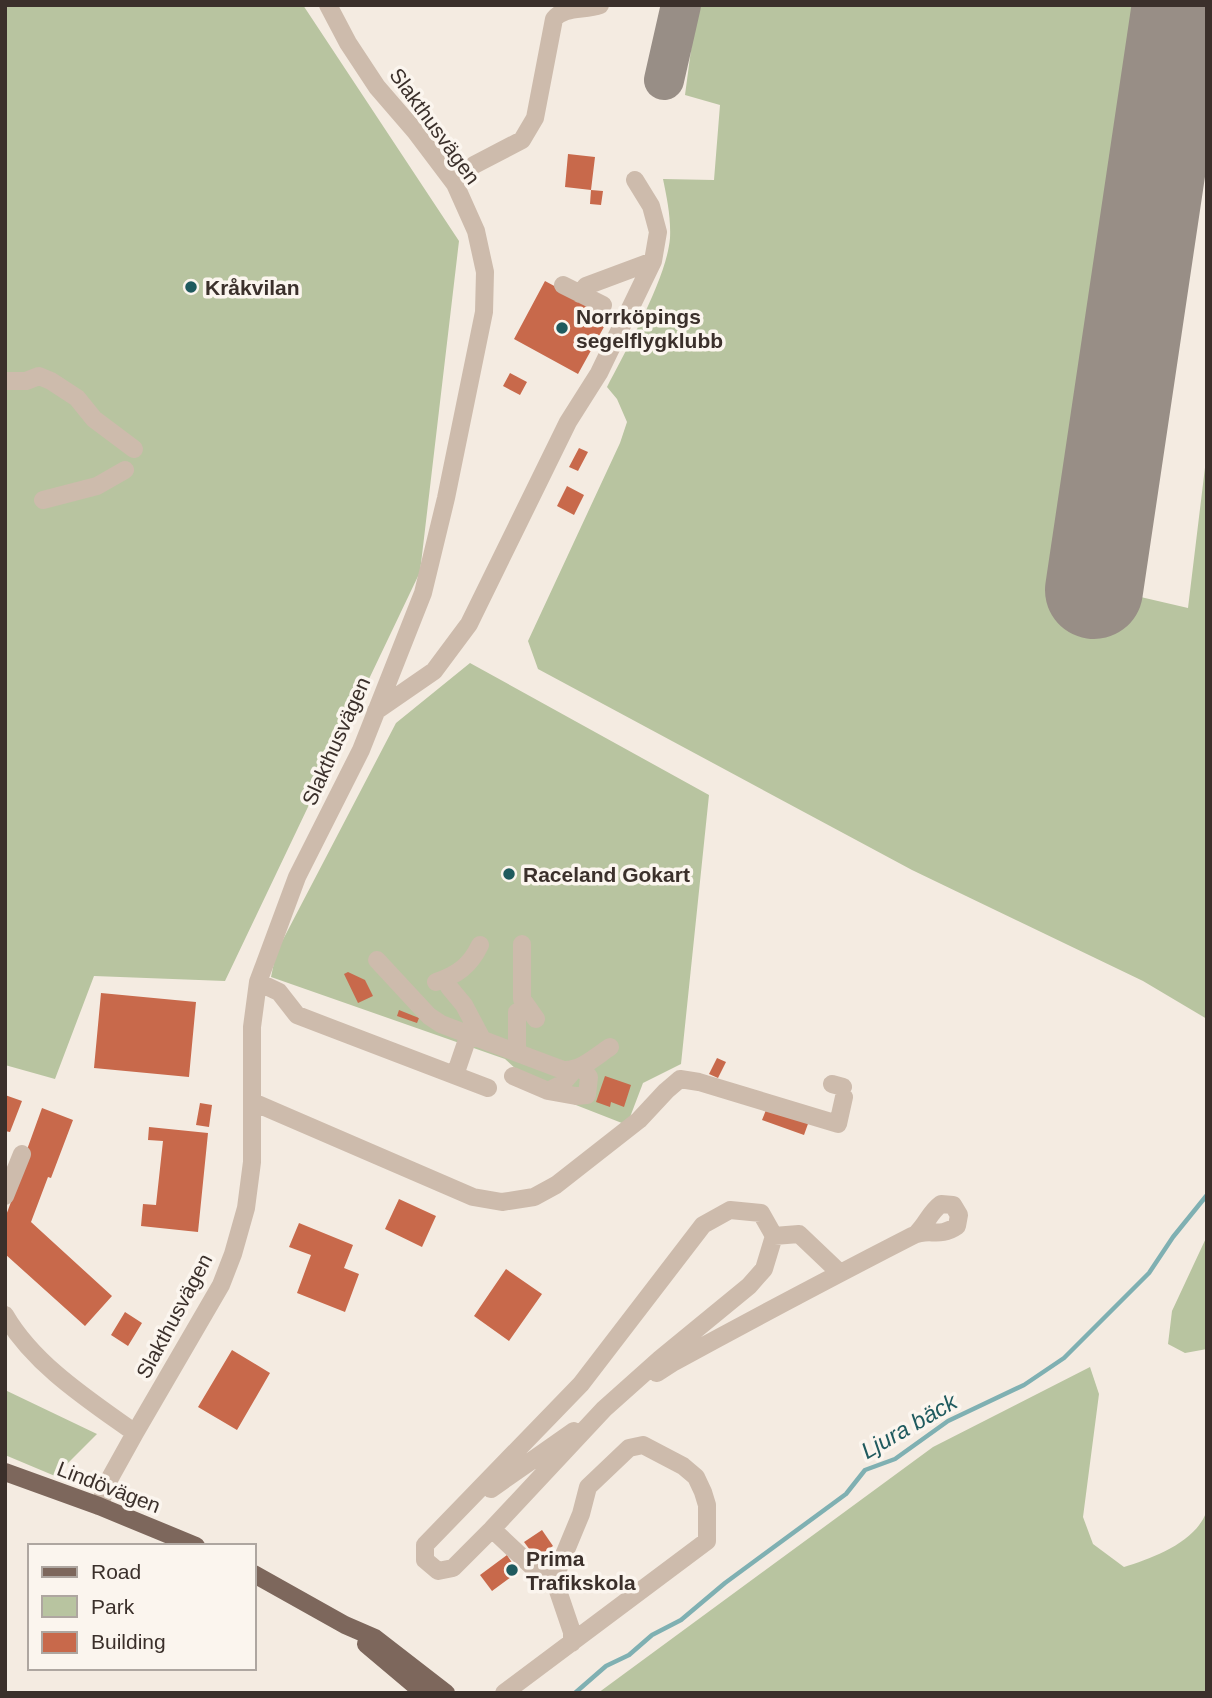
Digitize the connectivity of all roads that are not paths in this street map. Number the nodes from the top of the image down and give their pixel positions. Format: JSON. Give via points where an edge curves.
{"nodes":[{"id":1,"x":328,"y":5,"type":"edge"},
{"id":2,"x":600,"y":5,"type":"edge"},
{"id":3,"x":635,"y":180,"type":"dead end"},
{"id":4,"x":455,"y":184,"type":"junction"},
{"id":5,"x":653,"y":261,"type":"junction"},
{"id":6,"x":563,"y":285,"type":"dead end"},
{"id":7,"x":580,"y":294,"type":"junction"},
{"id":8,"x":603,"y":305,"type":"dead end"},
{"id":9,"x":5,"y":381,"type":"edge"},
{"id":10,"x":134,"y":449,"type":"dead end"},
{"id":11,"x":125,"y":470,"type":"dead end"},
{"id":12,"x":43,"y":500,"type":"dead end"},
{"id":13,"x":376,"y":711,"type":"junction"},
{"id":14,"x":522,"y":944,"type":"dead end"},
{"id":15,"x":480,"y":945,"type":"dead end"},
{"id":16,"x":377,"y":960,"type":"dead end"},
{"id":17,"x":258,"y":982,"type":"junction"},
{"id":18,"x":466,"y":1000,"type":"junction"},
{"id":19,"x":517,"y":1012,"type":"dead end"},
{"id":20,"x":536,"y":1019,"type":"dead end"},
{"id":21,"x":470,"y":1035,"type":"junction"},
{"id":22,"x":610,"y":1046,"type":"dead end"},
{"id":23,"x":517,"y":1053,"type":"junction"},
{"id":24,"x":577,"y":1069,"type":"junction"},
{"id":25,"x":455,"y":1075,"type":"junction"},
{"id":26,"x":513,"y":1076,"type":"dead end"},
{"id":27,"x":488,"y":1088,"type":"dead end"},
{"id":28,"x":840,"y":1090,"type":"dead end"},
{"id":29,"x":548,"y":1091,"type":"junction"},
{"id":30,"x":253,"y":1102,"type":"junction"},
{"id":31,"x":22,"y":1154,"type":"dead end"},
{"id":32,"x":5,"y":1196,"type":"edge"},
{"id":33,"x":917,"y":1233,"type":"dead end"},
{"id":34,"x":774,"y":1236,"type":"junction"},
{"id":35,"x":840,"y":1273,"type":"junction"},
{"id":36,"x":5,"y":1315,"type":"edge"},
{"id":37,"x":604,"y":1409,"type":"junction"},
{"id":38,"x":135,"y":1433,"type":"junction"},
{"id":39,"x":5,"y":1472,"type":"edge"},
{"id":40,"x":100,"y":1506,"type":"junction"},
{"id":41,"x":456,"y":1513,"type":"junction"},
{"id":42,"x":492,"y":1529,"type":"junction"},
{"id":43,"x":191,"y":1544,"type":"edge"},
{"id":44,"x":256,"y":1575,"type":"edge"},
{"id":45,"x":554,"y":1579,"type":"junction"},
{"id":46,"x":345,"y":1625,"type":"junction"},
{"id":47,"x":572,"y":1643,"type":"junction"},
{"id":48,"x":425,"y":1693,"type":"edge"},
{"id":49,"x":446,"y":1693,"type":"edge"},
{"id":50,"x":504,"y":1693,"type":"edge"}],
"edges":[{"from":1,"to":4,"type":"street","name":"Slakthusvägen","via":[[377,86]]},
{"from":2,"to":4,"type":"street","via":[[564,11],[554,19],[535,118],[522,140],[474,165]]},
{"from":3,"to":5,"type":"street","via":[[651,206],[658,232]]},
{"from":4,"to":13,"type":"street","name":"Slakthusvägen","via":[[476,231],[485,272],[484,312],[423,593]]},
{"from":5,"to":7,"type":"street","via":[[586,286]]},
{"from":5,"to":13,"type":"street","via":[[469,624],[434,671]]},
{"from":6,"to":7,"type":"street"},
{"from":7,"to":8,"type":"street"},
{"from":9,"to":10,"type":"street","via":[[39,376],[51,382]]},
{"from":11,"to":12,"type":"street","via":[[97,486]]},
{"from":13,"to":17,"type":"street","name":"Slakthusvägen","via":[[298,877]]},
{"from":14,"to":20,"type":"street","via":[[522,999]]},
{"from":15,"to":18,"type":"street","via":[[474,958],[442,985]]},
{"from":16,"to":21,"type":"street","via":[[429,1016]]},
{"from":17,"to":25,"type":"street","via":[[279,992],[297,1015]]},
{"from":17,"to":30,"type":"street","name":"Slakthusvägen","via":[[252,1027]]},
{"from":18,"to":21,"type":"street"},
{"from":18,"to":21,"type":"street"},
{"from":19,"to":23,"type":"street"},
{"from":21,"to":23,"type":"street"},
{"from":21,"to":25,"type":"street"},
{"from":22,"to":24,"type":"street"},
{"from":23,"to":24,"type":"street","via":[[563,1070]]},
{"from":24,"to":29,"type":"street"},
{"from":24,"to":29,"type":"street","via":[[589,1077],[587,1095]]},
{"from":25,"to":27,"type":"street"},
{"from":26,"to":29,"type":"street"},
{"from":28,"to":30,"type":"street","via":[[838,1124],[680,1079],[639,1120],[556,1185],[534,1197],[502,1202],[473,1197]]},
{"from":30,"to":38,"type":"street","name":"Slakthusvägen","via":[[246,1208],[233,1254],[221,1285]]},
{"from":31,"to":32,"type":"street"},
{"from":33,"to":35,"type":"street"},
{"from":34,"to":35,"type":"street","via":[[799,1234]]},
{"from":34,"to":37,"type":"street","via":[[764,1269],[749,1286]]},
{"from":34,"to":41,"type":"street","via":[[761,1213],[730,1210],[703,1225],[581,1384]]},
{"from":35,"to":37,"type":"street","via":[[674,1362]]},
{"from":36,"to":38,"type":"street","via":[[61,1377]]},
{"from":37,"to":41,"type":"street"},
{"from":37,"to":42,"type":"street"},
{"from":38,"to":40,"type":"street","name":"Slakthusvägen"},
{"from":39,"to":40,"type":"main road","name":"Lindövägen"},
{"from":40,"to":43,"type":"main road","name":"Lindövägen"},
{"from":41,"to":42,"type":"street","via":[[425,1545],[425,1560],[438,1571],[453,1567]]},
{"from":42,"to":45,"type":"street","via":[[540,1574]]},
{"from":44,"to":46,"type":"main road"},
{"from":45,"to":47,"type":"street"},
{"from":45,"to":47,"type":"street","via":[[588,1487],[628,1448],[643,1445],[696,1477],[707,1506],[707,1541]]},
{"from":46,"to":48,"type":"main road"},
{"from":46,"to":49,"type":"main road","via":[[385,1644]]},
{"from":47,"to":50,"type":"street"}]}
